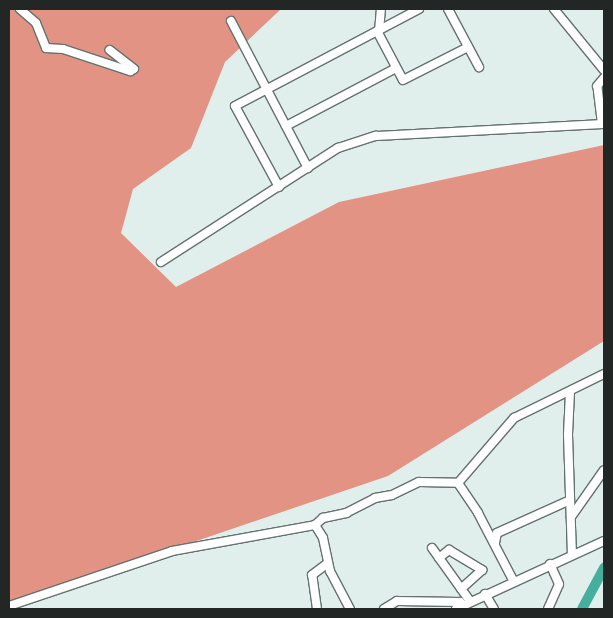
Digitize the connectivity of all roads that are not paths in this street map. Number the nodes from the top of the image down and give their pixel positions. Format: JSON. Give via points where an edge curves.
{"nodes":[{"id":1,"x":20,"y":9,"type":"edge"},
{"id":2,"x":380,"y":9,"type":"edge"},
{"id":3,"x":419,"y":9,"type":"edge"},
{"id":4,"x":448,"y":9,"type":"edge"},
{"id":5,"x":554,"y":9,"type":"edge"},
{"id":6,"x":231,"y":21,"type":"dead end"},
{"id":7,"x":378,"y":31,"type":"junction"},
{"id":8,"x":468,"y":47,"type":"junction"},
{"id":9,"x":110,"y":50,"type":"dead end"},
{"id":10,"x":396,"y":68,"type":"junction"},
{"id":11,"x":479,"y":68,"type":"dead end"},
{"id":12,"x":604,"y":70,"type":"edge"},
{"id":13,"x":604,"y":78,"type":"edge"},
{"id":14,"x":266,"y":89,"type":"junction"},
{"id":15,"x":603,"y":124,"type":"edge"},
{"id":16,"x":286,"y":126,"type":"junction"},
{"id":17,"x":308,"y":168,"type":"junction"},
{"id":18,"x":279,"y":187,"type":"junction"},
{"id":19,"x":160,"y":262,"type":"dead end"},
{"id":20,"x":604,"y":374,"type":"edge"},
{"id":21,"x":570,"y":392,"type":"junction"},
{"id":22,"x":604,"y":470,"type":"edge"},
{"id":23,"x":458,"y":483,"type":"junction"},
{"id":24,"x":570,"y":500,"type":"junction"},
{"id":25,"x":571,"y":517,"type":"junction"},
{"id":26,"x":315,"y":525,"type":"junction"},
{"id":27,"x":604,"y":541,"type":"edge"},
{"id":28,"x":494,"y":543,"type":"junction"},
{"id":29,"x":432,"y":548,"type":"dead end"},
{"id":30,"x":572,"y":555,"type":"junction"},
{"id":31,"x":439,"y":558,"type":"junction"},
{"id":32,"x":328,"y":563,"type":"junction"},
{"id":33,"x":550,"y":564,"type":"junction"},
{"id":34,"x":513,"y":580,"type":"junction"},
{"id":35,"x":461,"y":589,"type":"junction"},
{"id":36,"x":485,"y":594,"type":"junction"},
{"id":37,"x":466,"y":605,"type":"edge"},
{"id":38,"x":9,"y":606,"type":"edge"},
{"id":39,"x":316,"y":609,"type":"edge"},
{"id":40,"x":350,"y":609,"type":"edge"},
{"id":41,"x":384,"y":609,"type":"edge"},
{"id":42,"x":456,"y":609,"type":"edge"},
{"id":43,"x":494,"y":609,"type":"edge"},
{"id":44,"x":548,"y":609,"type":"edge"}],
"edges":[{"from":1,"to":9,"type":"street","via":[[36,22],[46,48],[64,49],[130,71],[134,69]]},
{"from":2,"to":7,"type":"street"},
{"from":3,"to":7,"type":"street"},
{"from":4,"to":8,"type":"street"},
{"from":5,"to":12,"type":"street"},
{"from":6,"to":14,"type":"street"},
{"from":7,"to":10,"type":"street"},
{"from":7,"to":14,"type":"street"},
{"from":8,"to":10,"type":"street","via":[[403,80]]},
{"from":8,"to":11,"type":"street"},
{"from":10,"to":16,"type":"street"},
{"from":13,"to":15,"type":"street","via":[[597,86]]},
{"from":14,"to":16,"type":"street"},
{"from":14,"to":18,"type":"street","via":[[235,106]]},
{"from":15,"to":17,"type":"street","via":[[376,136],[338,148]]},
{"from":16,"to":17,"type":"street"},
{"from":17,"to":18,"type":"street"},
{"from":18,"to":19,"type":"street"},
{"from":20,"to":21,"type":"street"},
{"from":21,"to":23,"type":"street","via":[[514,418]]},
{"from":21,"to":24,"type":"street"},
{"from":22,"to":25,"type":"street"},
{"from":23,"to":26,"type":"street","via":[[419,482]]},
{"from":23,"to":28,"type":"street"},
{"from":24,"to":25,"type":"street"},
{"from":24,"to":28,"type":"street","via":[[497,533]]},
{"from":25,"to":30,"type":"street"},
{"from":26,"to":32,"type":"street","via":[[323,538]]},
{"from":26,"to":38,"type":"street","via":[[172,551]]},
{"from":27,"to":30,"type":"street"},
{"from":28,"to":34,"type":"street"},
{"from":29,"to":31,"type":"street"},
{"from":30,"to":33,"type":"street"},
{"from":31,"to":35,"type":"street"},
{"from":31,"to":35,"type":"street","via":[[449,550],[482,570]]},
{"from":32,"to":39,"type":"street","via":[[312,575]]},
{"from":32,"to":40,"type":"street"},
{"from":33,"to":34,"type":"street"},
{"from":33,"to":44,"type":"street","via":[[559,584]]},
{"from":34,"to":36,"type":"street"},
{"from":35,"to":37,"type":"street"},
{"from":36,"to":37,"type":"street"},
{"from":36,"to":43,"type":"street"},
{"from":37,"to":41,"type":"street","via":[[460,602],[396,601]]},
{"from":37,"to":42,"type":"street"}]}
